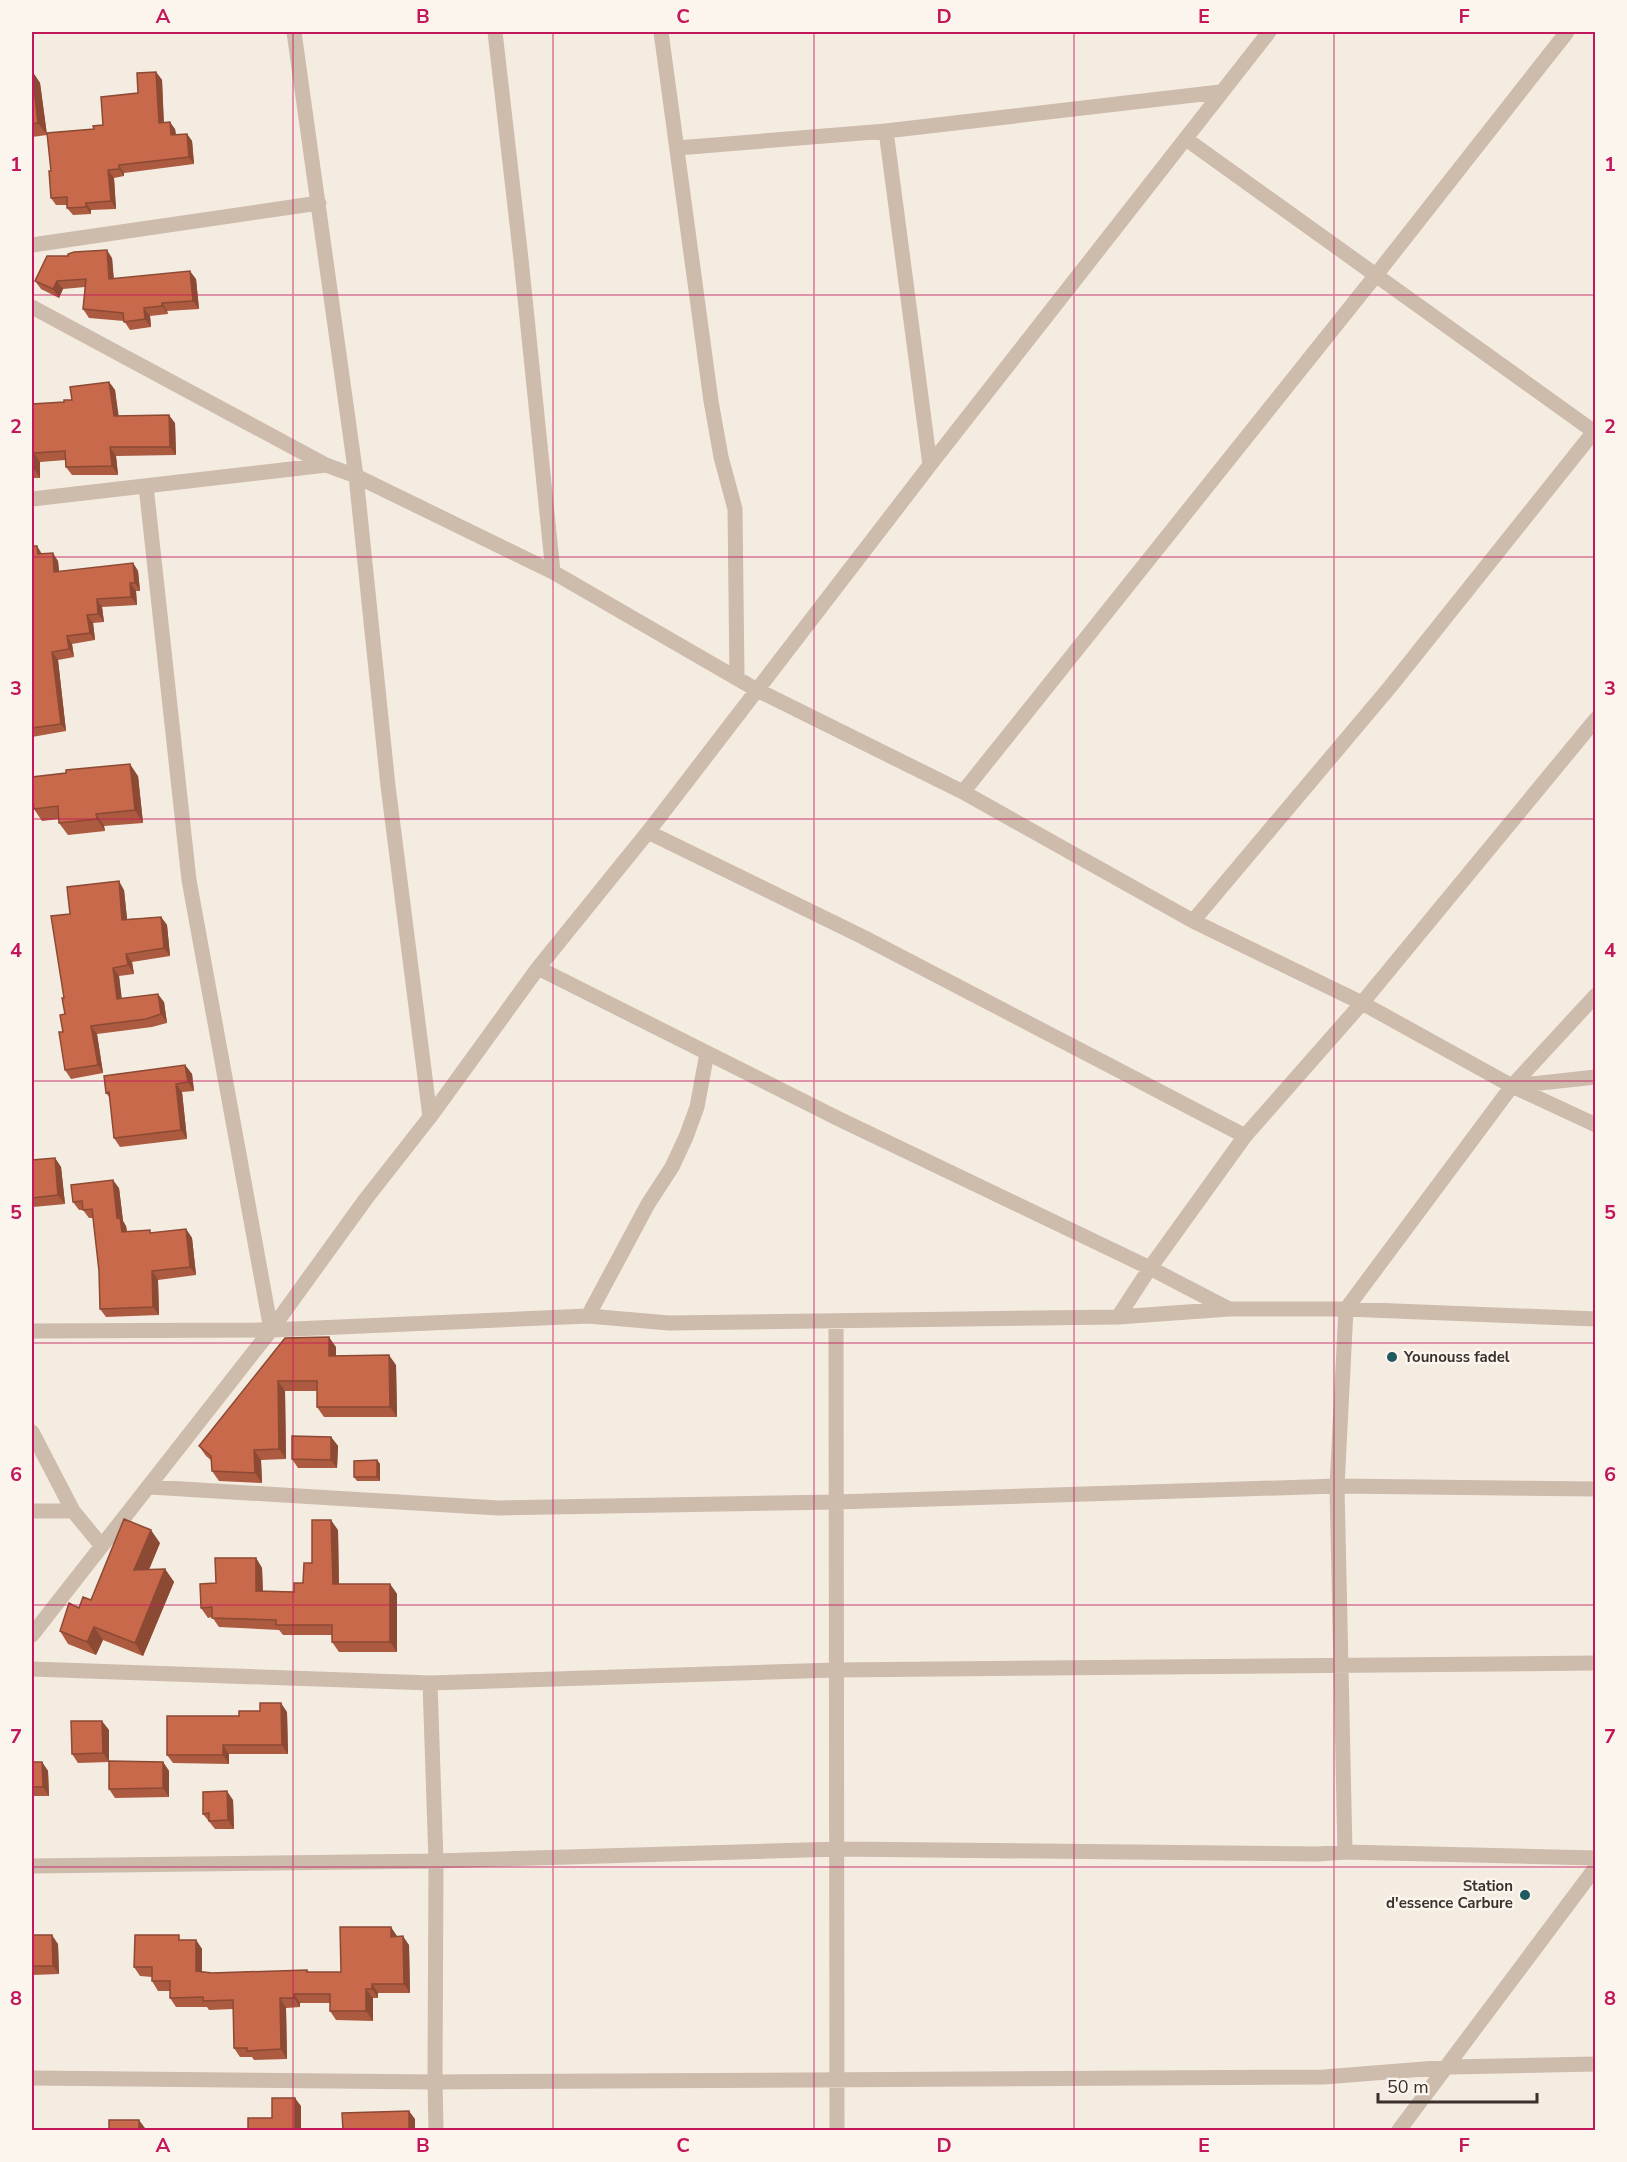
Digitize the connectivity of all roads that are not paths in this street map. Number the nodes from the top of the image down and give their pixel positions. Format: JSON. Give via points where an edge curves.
{"nodes":[{"id":1,"x":294,"y":32,"type":"edge"},
{"id":2,"x":495,"y":32,"type":"edge"},
{"id":3,"x":661,"y":32,"type":"edge"},
{"id":4,"x":1269,"y":32,"type":"edge"},
{"id":5,"x":1567,"y":32,"type":"edge"},
{"id":6,"x":1220,"y":92,"type":"junction"},
{"id":7,"x":886,"y":131,"type":"junction"},
{"id":8,"x":1185,"y":139,"type":"junction"},
{"id":9,"x":677,"y":148,"type":"junction"},
{"id":10,"x":319,"y":203,"type":"junction"},
{"id":11,"x":32,"y":244,"type":"edge"},
{"id":12,"x":1376,"y":275,"type":"junction"},
{"id":13,"x":32,"y":307,"type":"edge"},
{"id":14,"x":1595,"y":431,"type":"edge"},
{"id":15,"x":326,"y":465,"type":"junction"},
{"id":16,"x":930,"y":465,"type":"junction"},
{"id":17,"x":356,"y":476,"type":"junction"},
{"id":18,"x":146,"y":486,"type":"junction"},
{"id":19,"x":32,"y":499,"type":"edge"},
{"id":20,"x":553,"y":572,"type":"junction"},
{"id":21,"x":737,"y":678,"type":"junction"},
{"id":22,"x":757,"y":690,"type":"junction"},
{"id":23,"x":1596,"y":719,"type":"edge"},
{"id":24,"x":963,"y":792,"type":"junction"},
{"id":25,"x":648,"y":832,"type":"junction"},
{"id":26,"x":1193,"y":921,"type":"junction"},
{"id":27,"x":538,"y":968,"type":"junction"},
{"id":28,"x":1596,"y":995,"type":"edge"},
{"id":29,"x":1362,"y":1003,"type":"junction"},
{"id":30,"x":706,"y":1053,"type":"junction"},
{"id":31,"x":1596,"y":1077,"type":"edge"},
{"id":32,"x":1512,"y":1086,"type":"junction"},
{"id":33,"x":430,"y":1118,"type":"junction"},
{"id":34,"x":1596,"y":1125,"type":"edge"},
{"id":35,"x":1245,"y":1136,"type":"junction"},
{"id":36,"x":1150,"y":1268,"type":"junction"},
{"id":37,"x":1229,"y":1309,"type":"junction"},
{"id":38,"x":1346,"y":1309,"type":"junction"},
{"id":39,"x":588,"y":1316,"type":"junction"},
{"id":40,"x":1118,"y":1317,"type":"junction"},
{"id":41,"x":1596,"y":1319,"type":"edge"},
{"id":42,"x":836,"y":1321,"type":"junction"},
{"id":43,"x":271,"y":1330,"type":"junction"},
{"id":44,"x":32,"y":1331,"type":"edge"},
{"id":45,"x":32,"y":1432,"type":"edge"},
{"id":46,"x":1337,"y":1486,"type":"junction"},
{"id":47,"x":150,"y":1487,"type":"junction"},
{"id":48,"x":1596,"y":1489,"type":"edge"},
{"id":49,"x":836,"y":1502,"type":"junction"},
{"id":50,"x":32,"y":1511,"type":"edge"},
{"id":51,"x":73,"y":1511,"type":"junction"},
{"id":52,"x":101,"y":1545,"type":"junction"},
{"id":53,"x":32,"y":1635,"type":"edge"},
{"id":54,"x":1596,"y":1663,"type":"edge"},
{"id":55,"x":1342,"y":1666,"type":"junction"},
{"id":56,"x":32,"y":1669,"type":"edge"},
{"id":57,"x":836,"y":1670,"type":"junction"},
{"id":58,"x":430,"y":1683,"type":"junction"},
{"id":59,"x":838,"y":1849,"type":"junction"},
{"id":60,"x":1345,"y":1852,"type":"junction"},
{"id":61,"x":1596,"y":1858,"type":"edge"},
{"id":62,"x":436,"y":1861,"type":"junction"},
{"id":63,"x":32,"y":1866,"type":"edge"},
{"id":64,"x":1596,"y":1868,"type":"edge"},
{"id":65,"x":1596,"y":2064,"type":"edge"},
{"id":66,"x":1449,"y":2067,"type":"junction"},
{"id":67,"x":32,"y":2078,"type":"edge"},
{"id":68,"x":837,"y":2079,"type":"junction"},
{"id":69,"x":435,"y":2082,"type":"junction"},
{"id":70,"x":436,"y":2130,"type":"edge"},
{"id":71,"x":837,"y":2130,"type":"edge"},
{"id":72,"x":1399,"y":2130,"type":"edge"}],
"edges":[{"from":1,"to":10,"type":"street"},
{"from":2,"to":20,"type":"street"},
{"from":3,"to":9,"type":"street"},
{"from":4,"to":6,"type":"street"},
{"from":5,"to":12,"type":"street"},
{"from":6,"to":7,"type":"street"},
{"from":6,"to":8,"type":"street"},
{"from":7,"to":9,"type":"street"},
{"from":7,"to":16,"type":"street"},
{"from":8,"to":12,"type":"street"},
{"from":8,"to":16,"type":"street"},
{"from":9,"to":21,"type":"street","via":[[711,401],[735,509]]},
{"from":10,"to":11,"type":"street"},
{"from":10,"to":17,"type":"street"},
{"from":12,"to":14,"type":"street"},
{"from":12,"to":24,"type":"street"},
{"from":13,"to":15,"type":"street"},
{"from":14,"to":26,"type":"street","via":[[1390,687]]},
{"from":15,"to":17,"type":"street"},
{"from":15,"to":18,"type":"street"},
{"from":16,"to":22,"type":"street"},
{"from":17,"to":20,"type":"street"},
{"from":17,"to":33,"type":"street","via":[[388,786]]},
{"from":18,"to":19,"type":"street"},
{"from":18,"to":43,"type":"street","via":[[189,880]]},
{"from":20,"to":21,"type":"street"},
{"from":21,"to":22,"type":"street"},
{"from":22,"to":24,"type":"street"},
{"from":22,"to":25,"type":"street"},
{"from":23,"to":29,"type":"street"},
{"from":24,"to":26,"type":"street"},
{"from":25,"to":27,"type":"street"},
{"from":25,"to":35,"type":"street","via":[[863,937]]},
{"from":26,"to":29,"type":"street"},
{"from":27,"to":30,"type":"street"},
{"from":27,"to":33,"type":"street"},
{"from":28,"to":32,"type":"street"},
{"from":29,"to":32,"type":"street"},
{"from":29,"to":35,"type":"street"},
{"from":30,"to":36,"type":"street"},
{"from":30,"to":39,"type":"street","via":[[697,1107],[682,1147]]},
{"from":31,"to":32,"type":"street"},
{"from":32,"to":34,"type":"street"},
{"from":32,"to":38,"type":"street"},
{"from":33,"to":43,"type":"street"},
{"from":35,"to":36,"type":"street"},
{"from":36,"to":37,"type":"street"},
{"from":36,"to":40,"type":"street"},
{"from":37,"to":38,"type":"street"},
{"from":37,"to":40,"type":"street"},
{"from":38,"to":41,"type":"street"},
{"from":38,"to":46,"type":"street"},
{"from":39,"to":42,"type":"street","via":[[669,1323]]},
{"from":39,"to":43,"type":"street"},
{"from":40,"to":42,"type":"street"},
{"from":42,"to":49,"type":"street"},
{"from":43,"to":44,"type":"street"},
{"from":43,"to":47,"type":"street"},
{"from":45,"to":51,"type":"street"},
{"from":46,"to":48,"type":"street"},
{"from":46,"to":49,"type":"street"},
{"from":46,"to":55,"type":"street"},
{"from":47,"to":49,"type":"street","via":[[498,1508]]},
{"from":47,"to":52,"type":"street"},
{"from":49,"to":57,"type":"street"},
{"from":50,"to":51,"type":"street"},
{"from":51,"to":52,"type":"street"},
{"from":52,"to":53,"type":"street"},
{"from":54,"to":55,"type":"street"},
{"from":55,"to":57,"type":"street"},
{"from":55,"to":60,"type":"street"},
{"from":56,"to":58,"type":"street"},
{"from":57,"to":58,"type":"street"},
{"from":57,"to":59,"type":"street"},
{"from":58,"to":62,"type":"street"},
{"from":59,"to":60,"type":"street"},
{"from":59,"to":62,"type":"street"},
{"from":59,"to":68,"type":"street"},
{"from":60,"to":61,"type":"street"},
{"from":62,"to":63,"type":"street"},
{"from":62,"to":69,"type":"street"},
{"from":64,"to":66,"type":"street"},
{"from":65,"to":66,"type":"street"},
{"from":66,"to":68,"type":"street","via":[[1324,2077]]},
{"from":66,"to":72,"type":"street"},
{"from":67,"to":69,"type":"street"},
{"from":68,"to":69,"type":"street"},
{"from":68,"to":71,"type":"street"},
{"from":69,"to":70,"type":"street"}]}
